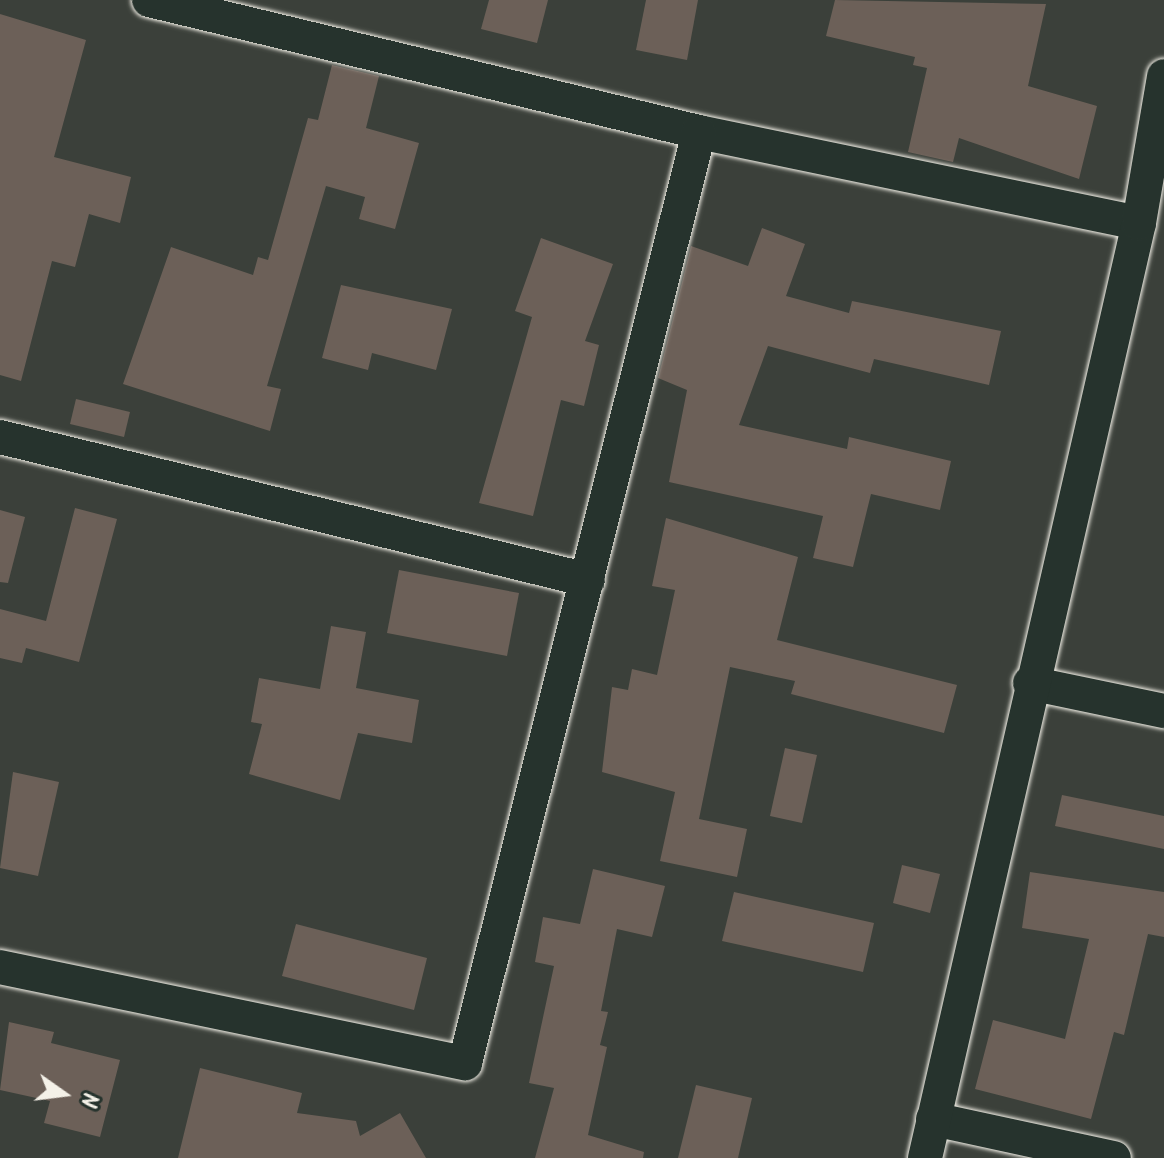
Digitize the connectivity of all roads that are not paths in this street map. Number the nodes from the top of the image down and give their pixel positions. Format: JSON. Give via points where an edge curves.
{"nodes":[{"id":1,"x":149,"y":0,"type":"edge"},
{"id":2,"x":1164,"y":76,"type":"edge"},
{"id":3,"x":699,"y":132,"type":"junction"},
{"id":4,"x":1139,"y":223,"type":"junction"},
{"id":5,"x":0,"y":437,"type":"edge"},
{"id":6,"x":588,"y":580,"type":"junction"},
{"id":7,"x":1030,"y":683,"type":"junction"},
{"id":8,"x":1164,"y":711,"type":"edge"},
{"id":9,"x":0,"y":967,"type":"edge"},
{"id":10,"x":933,"y":1119,"type":"junction"},
{"id":11,"x":925,"y":1158,"type":"edge"},
{"id":12,"x":1114,"y":1158,"type":"edge"}],
"edges":[{"from":1,"to":3,"type":"street"},
{"from":2,"to":4,"type":"street"},
{"from":3,"to":4,"type":"street"},
{"from":3,"to":6,"type":"street","via":[[631,385]]},
{"from":4,"to":7,"type":"street"},
{"from":5,"to":6,"type":"street"},
{"from":6,"to":9,"type":"street","via":[[465,1063]]},
{"from":7,"to":8,"type":"street"},
{"from":7,"to":10,"type":"street"},
{"from":10,"to":11,"type":"street"},
{"from":10,"to":12,"type":"street"}]}
